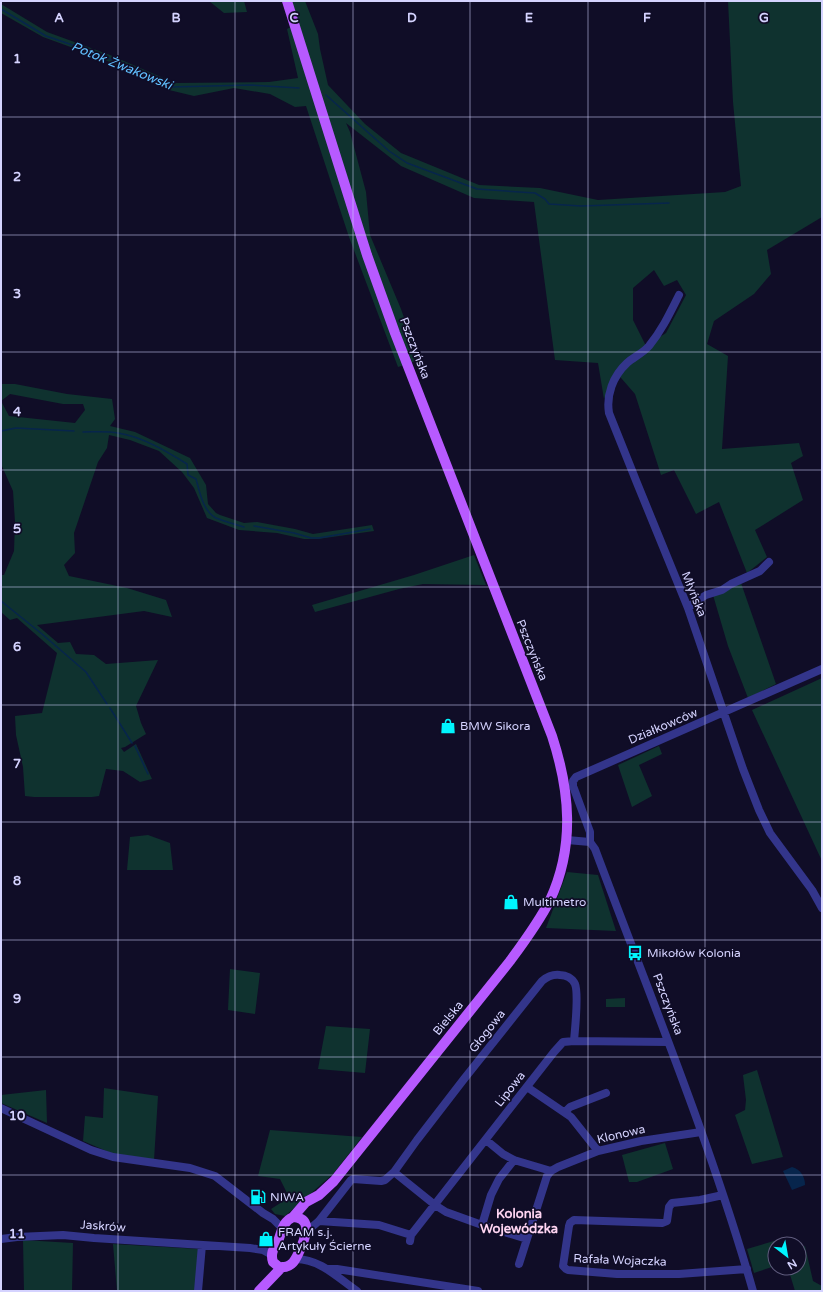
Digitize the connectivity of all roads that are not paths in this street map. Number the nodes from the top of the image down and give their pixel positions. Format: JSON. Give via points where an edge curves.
{"nodes":[{"id":1,"x":287,"y":1,"type":"edge"},
{"id":2,"x":679,"y":295,"type":"dead end"},
{"id":3,"x":769,"y":562,"type":"dead end"},
{"id":4,"x":688,"y":608,"type":"junction"},
{"id":5,"x":822,"y":669,"type":"edge"},
{"id":6,"x":724,"y":713,"type":"junction"},
{"id":7,"x":567,"y":840,"type":"junction"},
{"id":8,"x":590,"y":842,"type":"junction"},
{"id":9,"x":822,"y":908,"type":"edge"},
{"id":10,"x":574,"y":1041,"type":"junction"},
{"id":11,"x":668,"y":1042,"type":"junction"},
{"id":12,"x":527,"y":1087,"type":"junction"},
{"id":13,"x":606,"y":1092,"type":"dead end"},
{"id":14,"x":1,"y":1108,"type":"edge"},
{"id":15,"x":565,"y":1112,"type":"junction"},
{"id":16,"x":701,"y":1132,"type":"junction"},
{"id":17,"x":486,"y":1140,"type":"junction"},
{"id":18,"x":598,"y":1151,"type":"junction"},
{"id":19,"x":514,"y":1160,"type":"junction"},
{"id":20,"x":551,"y":1171,"type":"junction"},
{"id":21,"x":394,"y":1172,"type":"junction"},
{"id":22,"x":319,"y":1195,"type":"junction"},
{"id":23,"x":723,"y":1195,"type":"junction"},
{"id":24,"x":435,"y":1205,"type":"junction"},
{"id":25,"x":319,"y":1221,"type":"junction"},
{"id":26,"x":287,"y":1222,"type":"junction"},
{"id":27,"x":305,"y":1225,"type":"junction"},
{"id":28,"x":482,"y":1225,"type":"junction"},
{"id":29,"x":527,"y":1238,"type":"junction"},
{"id":30,"x":1,"y":1239,"type":"edge"},
{"id":31,"x":202,"y":1245,"type":"junction"},
{"id":32,"x":300,"y":1249,"type":"junction"},
{"id":33,"x":270,"y":1254,"type":"junction"},
{"id":34,"x":296,"y":1259,"type":"junction"},
{"id":35,"x":313,"y":1262,"type":"junction"},
{"id":36,"x":519,"y":1264,"type":"dead end"},
{"id":37,"x":282,"y":1267,"type":"junction"},
{"id":38,"x":327,"y":1269,"type":"junction"},
{"id":39,"x":747,"y":1270,"type":"junction"},
{"id":40,"x":267,"y":1283,"type":"junction"},
{"id":41,"x":198,"y":1291,"type":"edge"},
{"id":42,"x":259,"y":1291,"type":"edge"},
{"id":43,"x":357,"y":1291,"type":"edge"},
{"id":44,"x":478,"y":1291,"type":"edge"},
{"id":45,"x":753,"y":1291,"type":"edge"}],
"edges":[{"from":1,"to":7,"type":"main road","name":"Pszczyńska","via":[[365,248],[395,333],[552,736],[565,788],[568,813]]},
{"from":2,"to":4,"type":"street","name":"Młyńska","via":[[665,324],[652,342],[618,373],[609,394],[608,404],[609,413],[636,483]]},
{"from":3,"to":4,"type":"street","via":[[760,571],[706,595]]},
{"from":4,"to":6,"type":"street","name":"Młyńska"},
{"from":5,"to":6,"type":"street","name":"Działkowców"},
{"from":6,"to":8,"type":"street","name":"Działkowców","via":[[574,779],[573,786],[590,832]]},
{"from":6,"to":9,"type":"street","name":"Młyńska","via":[[759,810],[770,833],[812,890]]},
{"from":7,"to":8,"type":"street"},
{"from":7,"to":22,"type":"main road","name":"Bielska","via":[[553,893],[528,936],[364,1144]]},
{"from":8,"to":11,"type":"street","name":"Pszczyńska","via":[[595,849]]},
{"from":10,"to":11,"type":"street","name":"Lipowa"},
{"from":10,"to":12,"type":"street","name":"Lipowa","via":[[560,1044]]},
{"from":10,"to":21,"type":"street","name":"Głogowa","via":[[577,992],[574,983],[566,976],[549,976],[542,981],[416,1140]]},
{"from":11,"to":16,"type":"street","name":"Pszczyńska"},
{"from":12,"to":15,"type":"street"},
{"from":12,"to":17,"type":"street","name":"Lipowa"},
{"from":13,"to":15,"type":"street","via":[[570,1107]]},
{"from":14,"to":26,"type":"street","via":[[103,1154],[190,1168],[215,1176],[262,1214]]},
{"from":15,"to":18,"type":"street","via":[[572,1117]]},
{"from":16,"to":18,"type":"street","name":"Klonowa","via":[[641,1141]]},
{"from":16,"to":23,"type":"street","name":"Pszczyńska"},
{"from":17,"to":19,"type":"street"},
{"from":17,"to":24,"type":"street","name":"Lipowa"},
{"from":18,"to":20,"type":"street","name":"Klonowa"},
{"from":19,"to":20,"type":"street"},
{"from":19,"to":28,"type":"street","via":[[490,1195]]},
{"from":20,"to":29,"type":"street","via":[[547,1176]]},
{"from":21,"to":24,"type":"street"},
{"from":21,"to":25,"type":"street","name":"Głogowa","via":[[381,1181],[351,1180]]},
{"from":22,"to":26,"type":"main road","name":"Bielska","via":[[306,1202]]},
{"from":22,"to":27,"type":"main road","name":"Bielska","via":[[305,1214]]},
{"from":23,"to":39,"type":"street","name":"Pszczyńska"},
{"from":23,"to":39,"type":"street","name":"Rafała Wojaczka","via":[[672,1203],[667,1221],[662,1223],[574,1220],[569,1226],[563,1266],[566,1270],[617,1274]]},
{"from":24,"to":25,"type":"street","name":"Lipowa","via":[[410,1238],[379,1225]]},
{"from":24,"to":28,"type":"street","via":[[446,1212]]},
{"from":25,"to":27,"type":"street","via":[[313,1226]]},
{"from":26,"to":27,"type":"main road","via":[[298,1217]]},
{"from":26,"to":33,"type":"main road"},
{"from":27,"to":32,"type":"main road","name":"Bielska","via":[[306,1235]]},
{"from":28,"to":29,"type":"street"},
{"from":29,"to":36,"type":"street"},
{"from":30,"to":31,"type":"street","name":"Jaskrów","via":[[62,1235]]},
{"from":31,"to":33,"type":"street","name":"Jaskrów","via":[[250,1248]]},
{"from":31,"to":41,"type":"street"},
{"from":32,"to":34,"type":"main road","name":"Bielska"},
{"from":32,"to":35,"type":"street"},
{"from":33,"to":37,"type":"main road","via":[[276,1265]]},
{"from":33,"to":40,"type":"main road"},
{"from":34,"to":35,"type":"street"},
{"from":34,"to":37,"type":"main road","via":[[288,1266]]},
{"from":35,"to":38,"type":"street"},
{"from":37,"to":40,"type":"main road"},
{"from":38,"to":43,"type":"street"},
{"from":38,"to":44,"type":"street"},
{"from":39,"to":45,"type":"street","name":"Pszczyńska"},
{"from":40,"to":42,"type":"main road"}]}
